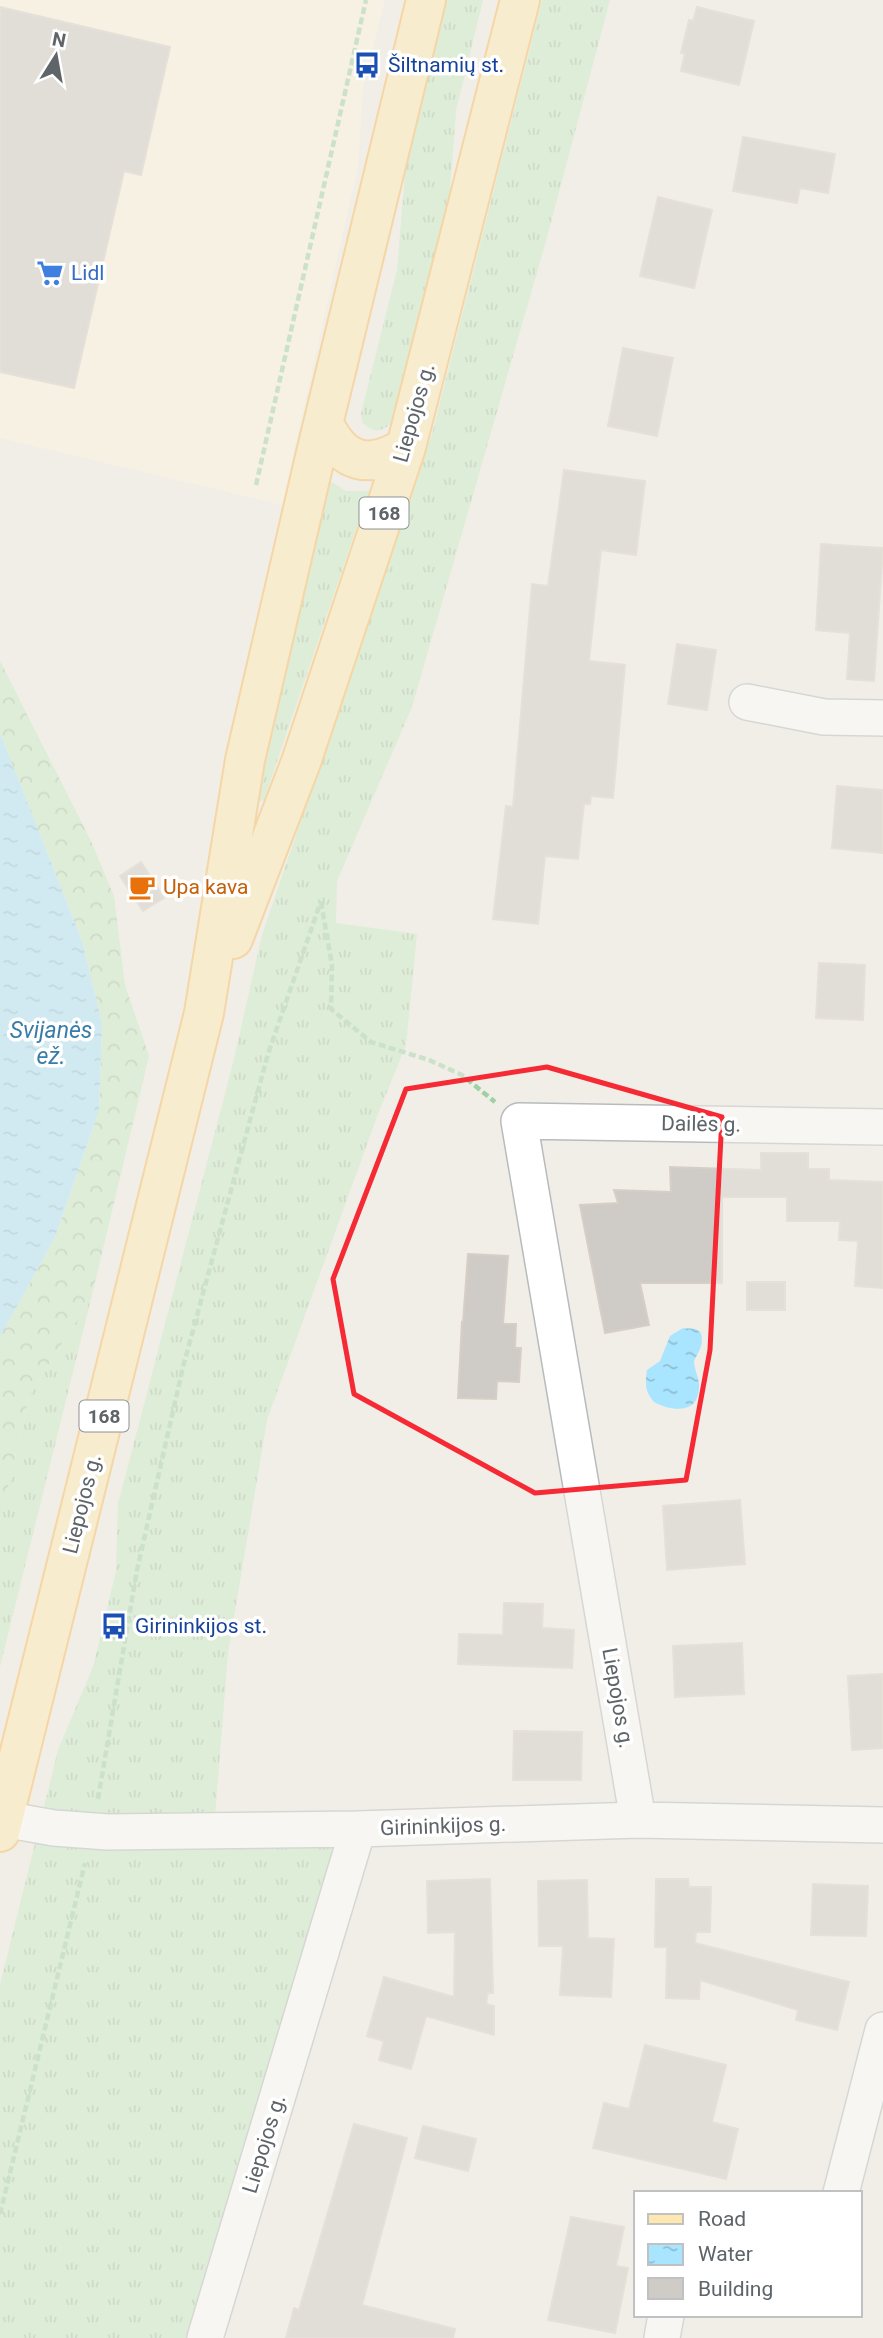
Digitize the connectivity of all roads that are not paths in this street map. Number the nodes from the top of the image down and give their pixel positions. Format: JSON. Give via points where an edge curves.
{"nodes":[{"id":1,"x":426,"y":0,"type":"edge"},
{"id":2,"x":520,"y":0,"type":"edge"},
{"id":3,"x":324,"y":424,"type":"junction"},
{"id":4,"x":406,"y":447,"type":"junction"},
{"id":5,"x":747,"y":702,"type":"dead end"},
{"id":6,"x":883,"y":718,"type":"edge"},
{"id":7,"x":204,"y":1013,"type":"junction"},
{"id":8,"x":519,"y":1121,"type":"joint"},
{"id":9,"x":883,"y":1127,"type":"edge"},
{"id":10,"x":638,"y":1820,"type":"junction"},
{"id":11,"x":883,"y":1825,"type":"edge"},
{"id":12,"x":2,"y":1826,"type":"edge"},
{"id":13,"x":359,"y":1829,"type":"junction"},
{"id":14,"x":883,"y":2029,"type":"edge"},
{"id":15,"x":842,"y":2191,"type":"edge"},
{"id":16,"x":666,"y":2317,"type":"edge"},
{"id":17,"x":205,"y":2338,"type":"edge"},
{"id":18,"x":662,"y":2338,"type":"edge"}],
"edges":[{"from":1,"to":3,"type":"main road","name":"Liepojos g.","number":"168"},
{"from":2,"to":4,"type":"main road","name":"Liepojos g.","number":"168"},
{"from":3,"to":4,"type":"main road","via":[[333,443],[349,456],[369,461],[389,458]]},
{"from":3,"to":7,"type":"main road","name":"Liepojos g.","number":"168","via":[[245,760]]},
{"from":4,"to":7,"type":"main road","name":"Liepojos g.","number":"168","via":[[301,762]]},
{"from":5,"to":6,"type":"street","via":[[824,717]]},
{"from":7,"to":12,"type":"main road","name":"Liepojos g.","number":"168"},
{"from":8,"to":9,"type":"street","name":"Dailės g."},
{"from":8,"to":10,"type":"street","name":"Liepojos g."},
{"from":10,"to":11,"type":"street","name":"Girininkijos g."},
{"from":10,"to":13,"type":"street","name":"Girininkijos g."},
{"from":12,"to":13,"type":"street","name":"Girininkijos g.","via":[[93,1831]]},
{"from":13,"to":17,"type":"street","name":"Liepojos g."},
{"from":14,"to":15,"type":"street"},
{"from":16,"to":18,"type":"street"}]}
